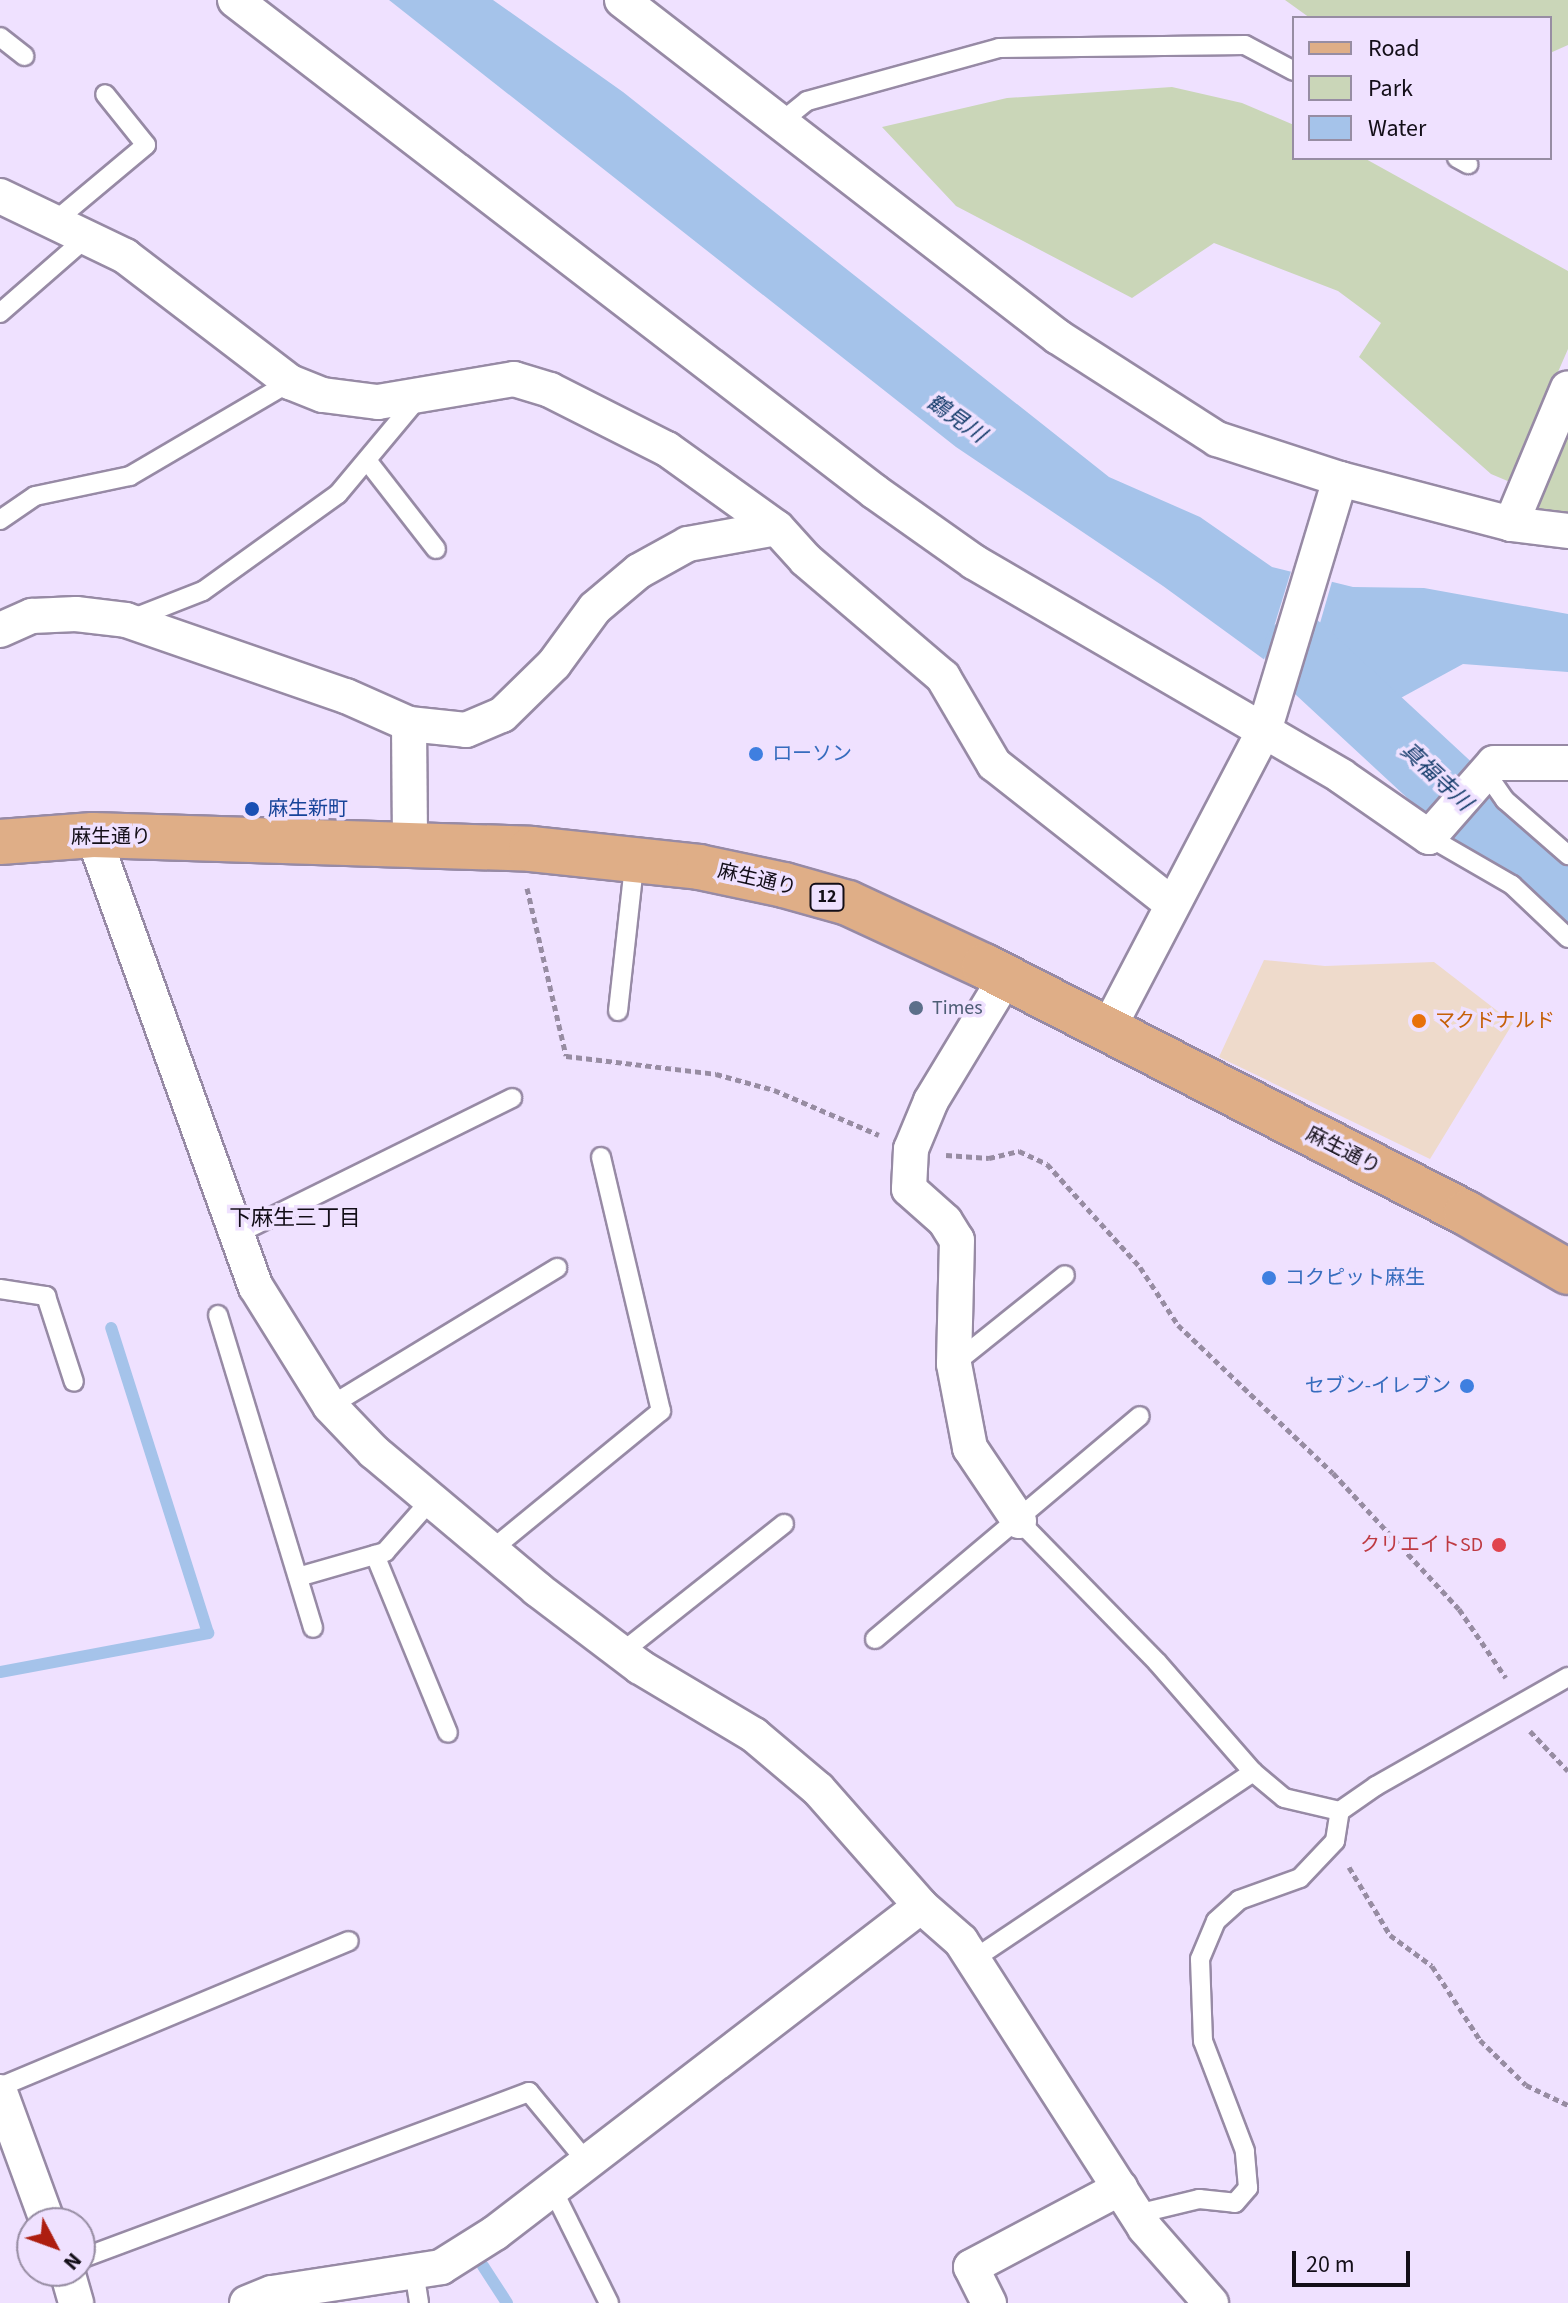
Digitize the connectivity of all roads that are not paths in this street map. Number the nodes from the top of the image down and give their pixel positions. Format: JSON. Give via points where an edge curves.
{"nodes":[{"id":1,"x":235,"y":0,"type":"edge"},
{"id":2,"x":622,"y":0,"type":"edge"},
{"id":3,"x":0,"y":37,"type":"edge"},
{"id":4,"x":24,"y":56,"type":"dead end"},
{"id":5,"x":1292,"y":70,"type":"edge"},
{"id":6,"x":105,"y":94,"type":"dead end"},
{"id":7,"x":781,"y":122,"type":"junction"},
{"id":8,"x":0,"y":196,"type":"edge"},
{"id":9,"x":54,"y":222,"type":"junction"},
{"id":10,"x":87,"y":237,"type":"junction"},
{"id":11,"x":0,"y":313,"type":"edge"},
{"id":12,"x":290,"y":382,"type":"junction"},
{"id":13,"x":1568,"y":388,"type":"edge"},
{"id":14,"x":420,"y":396,"type":"junction"},
{"id":15,"x":369,"y":463,"type":"junction"},
{"id":16,"x":1337,"y":489,"type":"junction"},
{"id":17,"x":0,"y":520,"type":"edge"},
{"id":18,"x":1511,"y":524,"type":"junction"},
{"id":19,"x":777,"y":528,"type":"junction"},
{"id":20,"x":1568,"y":531,"type":"edge"},
{"id":21,"x":436,"y":549,"type":"dead end"},
{"id":22,"x":126,"y":620,"type":"junction"},
{"id":23,"x":0,"y":630,"type":"edge"},
{"id":24,"x":1266,"y":722,"type":"junction"},
{"id":25,"x":409,"y":724,"type":"junction"},
{"id":26,"x":1568,"y":763,"type":"edge"},
{"id":27,"x":1478,"y":776,"type":"junction"},
{"id":28,"x":1435,"y":828,"type":"junction"},
{"id":29,"x":93,"y":835,"type":"junction"},
{"id":30,"x":0,"y":842,"type":"edge"},
{"id":31,"x":410,"y":843,"type":"junction"},
{"id":32,"x":1568,"y":855,"type":"edge"},
{"id":33,"x":635,"y":858,"type":"junction"},
{"id":34,"x":1172,"y":904,"type":"junction"},
{"id":35,"x":1568,"y":938,"type":"edge"},
{"id":36,"x":1006,"y":977,"type":"junction"},
{"id":37,"x":618,"y":1011,"type":"dead end"},
{"id":38,"x":1107,"y":1031,"type":"junction"},
{"id":39,"x":512,"y":1098,"type":"dead end"},
{"id":40,"x":601,"y":1157,"type":"dead end"},
{"id":41,"x":237,"y":1234,"type":"junction"},
{"id":42,"x":557,"y":1268,"type":"dead end"},
{"id":43,"x":1568,"y":1272,"type":"edge"},
{"id":44,"x":1065,"y":1275,"type":"dead end"},
{"id":45,"x":0,"y":1289,"type":"edge"},
{"id":46,"x":218,"y":1315,"type":"dead end"},
{"id":47,"x":954,"y":1364,"type":"junction"},
{"id":48,"x":74,"y":1382,"type":"dead end"},
{"id":49,"x":330,"y":1406,"type":"junction"},
{"id":50,"x":1140,"y":1416,"type":"dead end"},
{"id":51,"x":430,"y":1501,"type":"junction"},
{"id":52,"x":1019,"y":1521,"type":"junction"},
{"id":53,"x":784,"y":1524,"type":"dead end"},
{"id":54,"x":490,"y":1551,"type":"junction"},
{"id":55,"x":375,"y":1555,"type":"junction"},
{"id":56,"x":298,"y":1577,"type":"junction"},
{"id":57,"x":313,"y":1628,"type":"dead end"},
{"id":58,"x":875,"y":1639,"type":"dead end"},
{"id":59,"x":621,"y":1653,"type":"junction"},
{"id":60,"x":1568,"y":1677,"type":"edge"},
{"id":61,"x":448,"y":1733,"type":"dead end"},
{"id":62,"x":1253,"y":1772,"type":"junction"},
{"id":63,"x":1340,"y":1811,"type":"junction"},
{"id":64,"x":921,"y":1906,"type":"junction"},
{"id":65,"x":349,"y":1941,"type":"dead end"},
{"id":66,"x":974,"y":1959,"type":"junction"},
{"id":67,"x":0,"y":2089,"type":"edge"},
{"id":68,"x":587,"y":2162,"type":"junction"},
{"id":69,"x":553,"y":2190,"type":"junction"},
{"id":70,"x":1128,"y":2201,"type":"junction"},
{"id":71,"x":42,"y":2207,"type":"edge"},
{"id":72,"x":96,"y":2253,"type":"edge"},
{"id":73,"x":416,"y":2287,"type":"edge"},
{"id":74,"x":247,"y":2303,"type":"edge"},
{"id":75,"x":609,"y":2303,"type":"edge"},
{"id":76,"x":989,"y":2303,"type":"edge"},
{"id":77,"x":1211,"y":2303,"type":"edge"}],
"edges":[{"from":1,"to":24,"type":"street","via":[[875,492],[1010,584]]},
{"from":2,"to":7,"type":"street"},
{"from":3,"to":4,"type":"lane"},
{"from":5,"to":7,"type":"lane","via":[[1245,45],[999,48],[807,101]]},
{"from":6,"to":9,"type":"lane","via":[[146,145]]},
{"from":7,"to":16,"type":"street","via":[[976,275],[1135,390],[1217,439]]},
{"from":8,"to":9,"type":"street"},
{"from":9,"to":10,"type":"street"},
{"from":10,"to":11,"type":"lane"},
{"from":10,"to":12,"type":"street","via":[[125,256]]},
{"from":12,"to":14,"type":"street","via":[[323,395],[378,402]]},
{"from":12,"to":17,"type":"lane","via":[[130,476],[35,496]]},
{"from":13,"to":18,"type":"street"},
{"from":14,"to":15,"type":"lane"},
{"from":14,"to":19,"type":"street","via":[[514,379],[550,390],[667,449]]},
{"from":15,"to":21,"type":"lane"},
{"from":15,"to":22,"type":"lane","via":[[338,494],[203,591]]},
{"from":16,"to":18,"type":"street"},
{"from":16,"to":24,"type":"street"},
{"from":18,"to":20,"type":"street"},
{"from":19,"to":25,"type":"street","via":[[688,544],[639,571],[595,608],[554,664],[502,715],[466,730]]},
{"from":19,"to":34,"type":"street","via":[[806,560],[943,677],[994,764]]},
{"from":22,"to":23,"type":"street","via":[[32,616]]},
{"from":22,"to":25,"type":"street","via":[[346,696]]},
{"from":24,"to":28,"type":"street"},
{"from":24,"to":34,"type":"street"},
{"from":25,"to":31,"type":"street"},
{"from":26,"to":27,"type":"street","via":[[1508,760]]},
{"from":27,"to":28,"type":"street"},
{"from":27,"to":32,"type":"lane"},
{"from":28,"to":35,"type":"lane","via":[[1512,885]]},
{"from":29,"to":30,"type":"main road","name":"麻生通り","number":"12"},
{"from":29,"to":31,"type":"main road","name":"麻生通り","number":"12"},
{"from":29,"to":41,"type":"street"},
{"from":31,"to":33,"type":"main road","name":"麻生通り","number":"12"},
{"from":33,"to":36,"type":"main road","name":"麻生通り","number":"12","via":[[699,867],[848,903]]},
{"from":33,"to":37,"type":"lane"},
{"from":34,"to":38,"type":"street"},
{"from":36,"to":38,"type":"main road","name":"麻生通り","number":"12"},
{"from":36,"to":47,"type":"street","via":[[931,1101],[911,1149],[909,1189],[945,1221],[957,1240]]},
{"from":38,"to":43,"type":"main road","name":"麻生通り","number":"12","via":[[1466,1213]]},
{"from":39,"to":41,"type":"lane"},
{"from":40,"to":54,"type":"lane","via":[[661,1411]]},
{"from":41,"to":49,"type":"street","via":[[256,1287]]},
{"from":42,"to":49,"type":"lane"},
{"from":44,"to":47,"type":"lane"},
{"from":45,"to":48,"type":"lane","via":[[46,1296]]},
{"from":46,"to":56,"type":"lane"},
{"from":47,"to":52,"type":"street","via":[[970,1448]]},
{"from":49,"to":51,"type":"street"},
{"from":50,"to":52,"type":"lane"},
{"from":51,"to":54,"type":"street"},
{"from":51,"to":55,"type":"lane","via":[[385,1552]]},
{"from":52,"to":58,"type":"lane"},
{"from":52,"to":62,"type":"lane","via":[[1157,1662]]},
{"from":53,"to":59,"type":"lane"},
{"from":54,"to":59,"type":"street"},
{"from":55,"to":56,"type":"lane"},
{"from":55,"to":61,"type":"lane"},
{"from":56,"to":57,"type":"lane"},
{"from":59,"to":64,"type":"street","via":[[754,1735],[818,1789]]},
{"from":60,"to":63,"type":"lane","via":[[1410,1762]]},
{"from":62,"to":63,"type":"lane","via":[[1284,1798]]},
{"from":62,"to":66,"type":"lane"},
{"from":63,"to":70,"type":"lane","via":[[1335,1841],[1300,1878],[1239,1900],[1216,1921],[1200,1959],[1203,2041],[1245,2151],[1248,2188],[1235,2203]]},
{"from":64,"to":66,"type":"street"},
{"from":64,"to":68,"type":"street"},
{"from":65,"to":67,"type":"lane"},
{"from":66,"to":70,"type":"street"},
{"from":67,"to":71,"type":"street"},
{"from":68,"to":69,"type":"street"},
{"from":68,"to":72,"type":"lane","via":[[529,2092]]},
{"from":69,"to":73,"type":"street"},
{"from":69,"to":75,"type":"lane"},
{"from":70,"to":76,"type":"street","via":[[971,2267]]},
{"from":70,"to":77,"type":"street"},
{"from":73,"to":74,"type":"street","via":[[272,2293]]}]}
